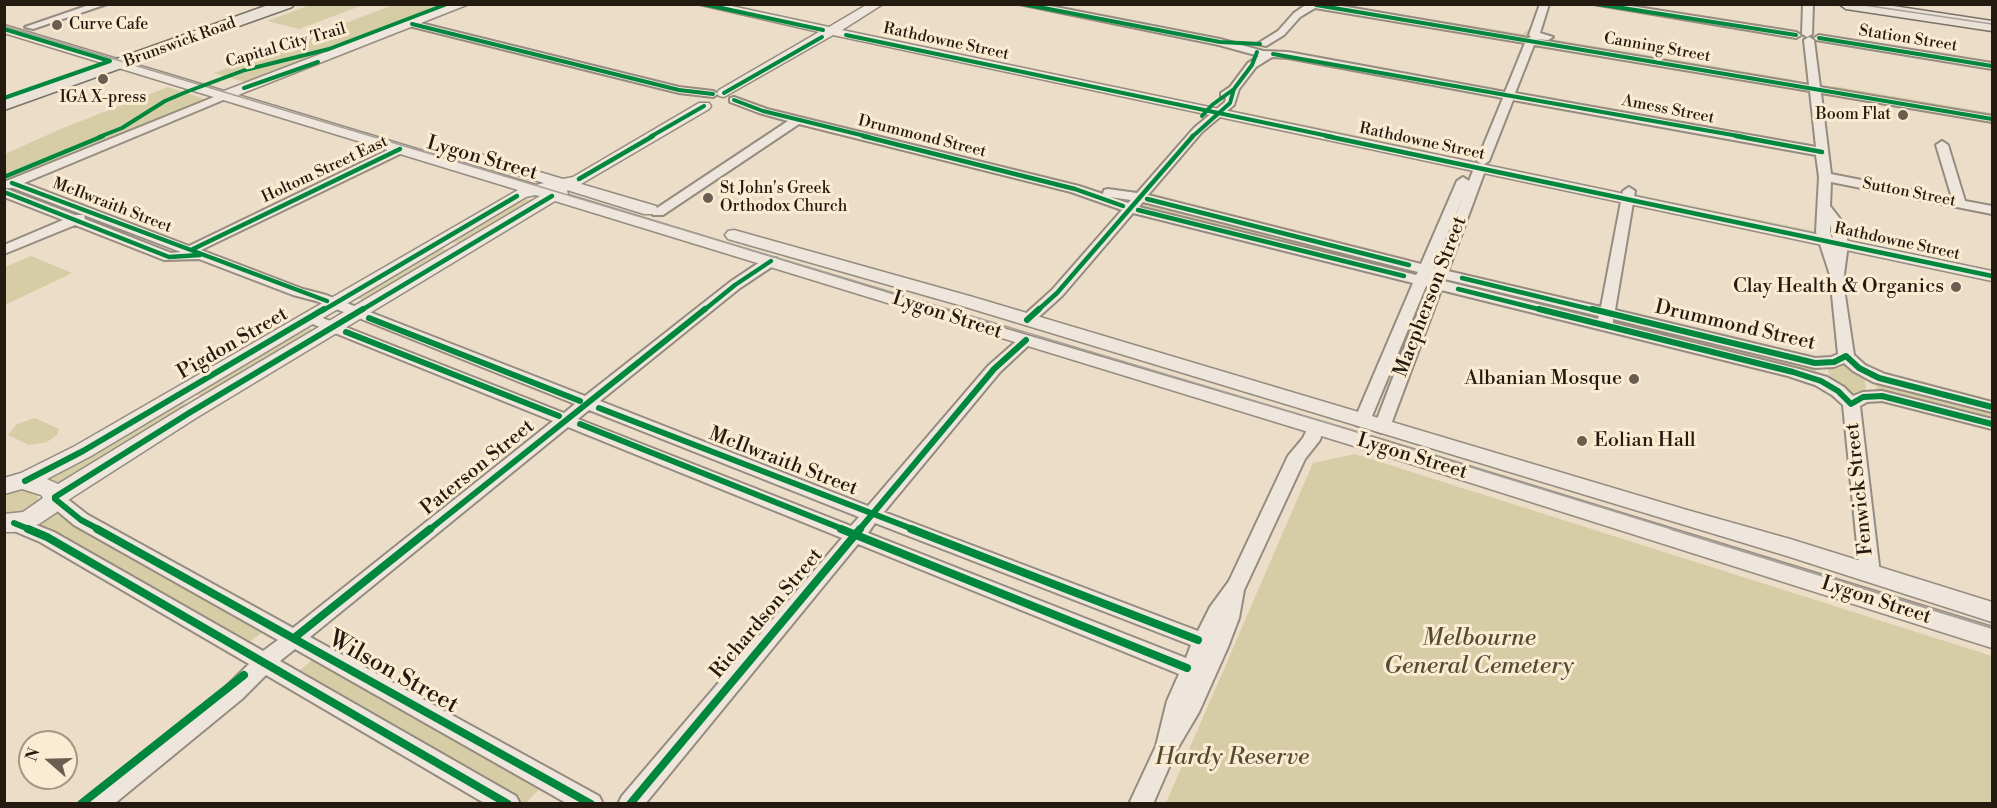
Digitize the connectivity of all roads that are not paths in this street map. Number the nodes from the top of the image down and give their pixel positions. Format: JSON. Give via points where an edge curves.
{"nodes":[{"id":1,"x":102,"y":4,"type":"edge"},
{"id":2,"x":272,"y":4,"type":"edge"},
{"id":3,"x":287,"y":4,"type":"edge"},
{"id":4,"x":463,"y":4,"type":"edge"},
{"id":5,"x":703,"y":4,"type":"edge"},
{"id":6,"x":732,"y":4,"type":"edge"},
{"id":7,"x":877,"y":4,"type":"edge"},
{"id":8,"x":885,"y":4,"type":"edge"},
{"id":9,"x":1023,"y":4,"type":"edge"},
{"id":10,"x":1302,"y":4,"type":"edge"},
{"id":11,"x":1349,"y":4,"type":"edge"},
{"id":12,"x":1545,"y":4,"type":"edge"},
{"id":13,"x":1597,"y":4,"type":"edge"},
{"id":14,"x":1808,"y":4,"type":"edge"},
{"id":15,"x":1846,"y":4,"type":"edge"},
{"id":16,"x":1890,"y":4,"type":"edge"},
{"id":17,"x":1313,"y":5,"type":"edge"},
{"id":18,"x":1536,"y":11,"type":"edge"},
{"id":19,"x":1297,"y":15,"type":"junction"},
{"id":20,"x":786,"y":19,"type":"junction"},
{"id":21,"x":4,"y":20,"type":"edge"},
{"id":22,"x":1992,"y":20,"type":"edge"},
{"id":23,"x":412,"y":24,"type":"junction"},
{"id":24,"x":1992,"y":26,"type":"edge"},
{"id":25,"x":30,"y":27,"type":"junction"},
{"id":26,"x":838,"y":30,"type":"junction"},
{"id":27,"x":8,"y":32,"type":"edge"},
{"id":28,"x":1281,"y":33,"type":"junction"},
{"id":29,"x":1528,"y":34,"type":"junction"},
{"id":30,"x":1812,"y":37,"type":"junction"},
{"id":31,"x":1258,"y":47,"type":"junction"},
{"id":32,"x":1274,"y":51,"type":"junction"},
{"id":33,"x":125,"y":59,"type":"junction"},
{"id":34,"x":1252,"y":65,"type":"junction"},
{"id":35,"x":1992,"y":66,"type":"edge"},
{"id":36,"x":1814,"y":85,"type":"junction"},
{"id":37,"x":247,"y":89,"type":"junction"},
{"id":38,"x":1503,"y":93,"type":"junction"},
{"id":39,"x":226,"y":97,"type":"junction"},
{"id":40,"x":10,"y":100,"type":"edge"},
{"id":41,"x":719,"y":100,"type":"junction"},
{"id":42,"x":1216,"y":109,"type":"junction"},
{"id":43,"x":1992,"y":111,"type":"edge"},
{"id":44,"x":1992,"y":119,"type":"edge"},
{"id":45,"x":797,"y":120,"type":"junction"},
{"id":46,"x":399,"y":142,"type":"junction"},
{"id":47,"x":1942,"y":145,"type":"dead end"},
{"id":48,"x":1822,"y":152,"type":"junction"},
{"id":49,"x":1476,"y":163,"type":"junction"},
{"id":50,"x":1825,"y":177,"type":"junction"},
{"id":51,"x":7,"y":187,"type":"edge"},
{"id":52,"x":557,"y":190,"type":"junction"},
{"id":53,"x":1628,"y":195,"type":"junction"},
{"id":54,"x":1134,"y":203,"type":"junction"},
{"id":55,"x":1960,"y":204,"type":"junction"},
{"id":56,"x":1992,"y":210,"type":"edge"},
{"id":57,"x":658,"y":212,"type":"junction"},
{"id":58,"x":91,"y":213,"type":"junction"},
{"id":59,"x":75,"y":220,"type":"junction"},
{"id":60,"x":643,"y":222,"type":"junction"},
{"id":61,"x":1832,"y":238,"type":"junction"},
{"id":62,"x":4,"y":250,"type":"edge"},
{"id":63,"x":198,"y":252,"type":"junction"},
{"id":64,"x":771,"y":254,"type":"junction"},
{"id":65,"x":1992,"y":267,"type":"edge"},
{"id":66,"x":1431,"y":276,"type":"junction"},
{"id":67,"x":1992,"y":276,"type":"edge"},
{"id":68,"x":333,"y":304,"type":"junction"},
{"id":69,"x":356,"y":313,"type":"junction"},
{"id":70,"x":310,"y":318,"type":"junction"},
{"id":71,"x":1605,"y":319,"type":"junction"},
{"id":72,"x":333,"y":327,"type":"junction"},
{"id":73,"x":1026,"y":330,"type":"junction"},
{"id":74,"x":1394,"y":347,"type":"junction"},
{"id":75,"x":1411,"y":352,"type":"junction"},
{"id":76,"x":1846,"y":356,"type":"junction"},
{"id":77,"x":587,"y":403,"type":"junction"},
{"id":78,"x":1851,"y":404,"type":"junction"},
{"id":79,"x":1992,"y":407,"type":"edge"},
{"id":80,"x":1313,"y":416,"type":"junction"},
{"id":81,"x":567,"y":419,"type":"junction"},
{"id":82,"x":1992,"y":424,"type":"edge"},
{"id":83,"x":1368,"y":433,"type":"junction"},
{"id":84,"x":13,"y":483,"type":"edge"},
{"id":85,"x":55,"y":498,"type":"junction"},
{"id":86,"x":872,"y":515,"type":"junction"},
{"id":87,"x":8,"y":524,"type":"edge"},
{"id":88,"x":856,"y":535,"type":"junction"},
{"id":89,"x":1870,"y":574,"type":"junction"},
{"id":90,"x":1874,"y":601,"type":"junction"},
{"id":91,"x":1992,"y":612,"type":"edge"},
{"id":92,"x":294,"y":638,"type":"junction"},
{"id":93,"x":1992,"y":638,"type":"edge"},
{"id":94,"x":1210,"y":644,"type":"junction"},
{"id":95,"x":266,"y":662,"type":"junction"},
{"id":96,"x":1198,"y":672,"type":"junction"},
{"id":97,"x":81,"y":804,"type":"edge"},
{"id":98,"x":96,"y":804,"type":"edge"},
{"id":99,"x":508,"y":804,"type":"edge"},
{"id":100,"x":591,"y":804,"type":"edge"},
{"id":101,"x":630,"y":804,"type":"edge"},
{"id":102,"x":1141,"y":804,"type":"edge"}],
"edges":[{"from":1,"to":25,"type":"street"},
{"from":2,"to":33,"type":"main road","name":"Brunswick Road"},
{"from":3,"to":33,"type":"main road","name":"Brunswick Road"},
{"from":4,"to":23,"type":"street"},
{"from":5,"to":20,"type":"street","name":"Rathdowne Street"},
{"from":6,"to":20,"type":"street","name":"Rathdowne Street"},
{"from":7,"to":26,"type":"street","name":"Pigdon Street"},
{"from":8,"to":26,"type":"street","name":"Pigdon Street"},
{"from":9,"to":31,"type":"street"},
{"from":10,"to":19,"type":"street"},
{"from":11,"to":29,"type":"street","name":"Canning Street"},
{"from":12,"to":18,"type":"street","name":"Macpherson Street"},
{"from":13,"to":30,"type":"street","name":"Station Street"},
{"from":14,"to":30,"type":"street"},
{"from":15,"to":24,"type":"main road"},
{"from":16,"to":22,"type":"main road"},
{"from":17,"to":19,"type":"street"},
{"from":17,"to":29,"type":"street","name":"Canning Street"},
{"from":18,"to":29,"type":"street","name":"Macpherson Street"},
{"from":19,"to":28,"type":"street"},
{"from":20,"to":26,"type":"street","name":"Rathdowne Street"},
{"from":21,"to":25,"type":"street","name":"Lygon Street"},
{"from":23,"to":37,"type":"street"},
{"from":23,"to":41,"type":"street","name":"Drummond Street"},
{"from":25,"to":27,"type":"street"},
{"from":25,"to":33,"type":"street","name":"Lygon Street"},
{"from":26,"to":41,"type":"street","name":"Pigdon Street"},
{"from":26,"to":42,"type":"street","name":"Rathdowne Street"},
{"from":27,"to":33,"type":"street","name":"Lygon Street"},
{"from":28,"to":31,"type":"street"},
{"from":28,"to":32,"type":"street"},
{"from":29,"to":36,"type":"street","name":"Canning Street"},
{"from":29,"to":38,"type":"street","name":"Macpherson Street"},
{"from":30,"to":35,"type":"street","name":"Station Street"},
{"from":30,"to":36,"type":"street"},
{"from":31,"to":32,"type":"street","name":"Amess Street"},
{"from":31,"to":34,"type":"street","name":"Richardson Street"},
{"from":32,"to":34,"type":"street","name":"Richardson Street"},
{"from":32,"to":38,"type":"street","name":"Amess Street"},
{"from":33,"to":37,"type":"street","name":"Lygon Street"},
{"from":33,"to":39,"type":"street","name":"Lygon Street"},
{"from":33,"to":40,"type":"main road","name":"Brunswick Road"},
{"from":34,"to":42,"type":"street","name":"Richardson Street","via":[[1234,89],[1232,100]]},
{"from":36,"to":43,"type":"street","name":"Canning Street"},
{"from":36,"to":44,"type":"street","name":"Canning Street"},
{"from":36,"to":48,"type":"street"},
{"from":37,"to":39,"type":"street"},
{"from":37,"to":46,"type":"street","name":"Lygon Street"},
{"from":38,"to":48,"type":"street","name":"Amess Street"},
{"from":38,"to":49,"type":"street","name":"Macpherson Street"},
{"from":39,"to":46,"type":"street","name":"Lygon Street","via":[[382,144]]},
{"from":39,"to":51,"type":"street"},
{"from":41,"to":45,"type":"street","name":"Drummond Street"},
{"from":41,"to":52,"type":"street","name":"Pigdon Street"},
{"from":42,"to":49,"type":"street","name":"Rathdowne Street"},
{"from":42,"to":54,"type":"street","name":"Richardson Street"},
{"from":45,"to":54,"type":"street","name":"Drummond Street"},
{"from":45,"to":57,"type":"street"},
{"from":46,"to":52,"type":"street","name":"Lygon Street"},
{"from":46,"to":52,"type":"street","name":"Lygon Street","via":[[417,141]]},
{"from":46,"to":63,"type":"street","name":"Holtom Street East","via":[[393,156]]},
{"from":47,"to":55,"type":"street"},
{"from":48,"to":50,"type":"street"},
{"from":49,"to":53,"type":"street","name":"Rathdowne Street"},
{"from":49,"to":66,"type":"street","name":"Macpherson Street"},
{"from":50,"to":55,"type":"street","name":"Sutton Street"},
{"from":50,"to":61,"type":"street","via":[[1822,217]]},
{"from":51,"to":58,"type":"street","name":"McIlwraith Street"},
{"from":51,"to":59,"type":"street","name":"McIlwraith Street"},
{"from":52,"to":57,"type":"street","name":"Lygon Street"},
{"from":52,"to":60,"type":"street","name":"Lygon Street"},
{"from":52,"to":68,"type":"street","name":"Pigdon Street","via":[[520,194]]},
{"from":52,"to":69,"type":"street","name":"Pigdon Street"},
{"from":53,"to":61,"type":"street","name":"Rathdowne Street"},
{"from":53,"to":71,"type":"street"},
{"from":54,"to":66,"type":"street","name":"Drummond Street"},
{"from":54,"to":73,"type":"street","name":"Richardson Street"},
{"from":55,"to":56,"type":"street","name":"Sutton Street"},
{"from":57,"to":60,"type":"street"},
{"from":57,"to":64,"type":"street","name":"Lygon Street"},
{"from":58,"to":59,"type":"street"},
{"from":58,"to":63,"type":"street","name":"McIlwraith Street"},
{"from":59,"to":62,"type":"street"},
{"from":59,"to":63,"type":"street","name":"McIlwraith Street","via":[[169,257]]},
{"from":60,"to":64,"type":"street","name":"Lygon Street"},
{"from":61,"to":65,"type":"street","name":"Rathdowne Street"},
{"from":61,"to":67,"type":"street","name":"Rathdowne Street"},
{"from":61,"to":76,"type":"street"},
{"from":63,"to":68,"type":"street","name":"McIlwraith Street"},
{"from":64,"to":73,"type":"street","name":"Lygon Street"},
{"from":64,"to":77,"type":"street","name":"Paterson Street","via":[[753,275],[735,285]]},
{"from":66,"to":71,"type":"street","name":"Drummond Street"},
{"from":66,"to":74,"type":"street","name":"Macpherson Street"},
{"from":66,"to":75,"type":"street","name":"Macpherson Street"},
{"from":68,"to":69,"type":"street","name":"McIlwraith Street"},
{"from":68,"to":70,"type":"street","name":"Pigdon Street"},
{"from":69,"to":72,"type":"street","name":"Pigdon Street"},
{"from":69,"to":77,"type":"street","name":"McIlwraith Street"},
{"from":70,"to":72,"type":"street","name":"McIlwraith Street"},
{"from":70,"to":84,"type":"street","name":"Pigdon Street","via":[[83,451]]},
{"from":71,"to":76,"type":"street","name":"Drummond Street","via":[[1815,363],[1834,362]]},
{"from":71,"to":78,"type":"street","name":"Drummond Street","via":[[1817,379]]},
{"from":72,"to":81,"type":"street","name":"McIlwraith Street"},
{"from":72,"to":85,"type":"street","name":"Pigdon Street"},
{"from":73,"to":80,"type":"street","name":"Lygon Street"},
{"from":73,"to":86,"type":"street","name":"Richardson Street"},
{"from":74,"to":75,"type":"street"},
{"from":74,"to":83,"type":"street","name":"Macpherson Street"},
{"from":75,"to":83,"type":"street","name":"Macpherson Street"},
{"from":76,"to":79,"type":"street","via":[[1879,378]]},
{"from":77,"to":81,"type":"street","name":"Paterson Street"},
{"from":77,"to":86,"type":"street","name":"McIlwraith Street"},
{"from":78,"to":82,"type":"street","via":[[1863,397],[1882,396]]},
{"from":78,"to":89,"type":"street","name":"Fenwick Street"},
{"from":80,"to":83,"type":"street","name":"Lygon Street"},
{"from":80,"to":94,"type":"street","via":[[1311,440],[1297,456],[1237,585],[1230,618]]},
{"from":81,"to":88,"type":"street","name":"McIlwraith Street"},
{"from":81,"to":92,"type":"street","name":"Paterson Street"},
{"from":83,"to":89,"type":"street","name":"Lygon Street"},
{"from":83,"to":90,"type":"street","name":"Lygon Street"},
{"from":84,"to":85,"type":"street","via":[[46,487]]},
{"from":85,"to":87,"type":"street","name":"Pigdon Street","via":[[36,516]]},
{"from":85,"to":92,"type":"street","name":"Wilson Street","via":[[81,520]]},
{"from":86,"to":88,"type":"street","name":"Richardson Street"},
{"from":86,"to":94,"type":"street","name":"McIlwraith Street"},
{"from":87,"to":95,"type":"street","via":[[47,537]]},
{"from":88,"to":96,"type":"street","name":"McIlwraith Street"},
{"from":88,"to":101,"type":"street","name":"Richardson Street"},
{"from":89,"to":90,"type":"street"},
{"from":89,"to":91,"type":"street","name":"Lygon Street"},
{"from":90,"to":93,"type":"street","name":"Lygon Street"},
{"from":92,"to":95,"type":"street","name":"Paterson Street"},
{"from":92,"to":100,"type":"street","name":"Wilson Street"},
{"from":94,"to":96,"type":"street"},
{"from":95,"to":97,"type":"street","name":"Paterson Street","via":[[226,687]]},
{"from":95,"to":98,"type":"street","name":"Paterson Street","via":[[234,693]]},
{"from":95,"to":99,"type":"street"},
{"from":96,"to":102,"type":"street","via":[[1191,705]]}]}
